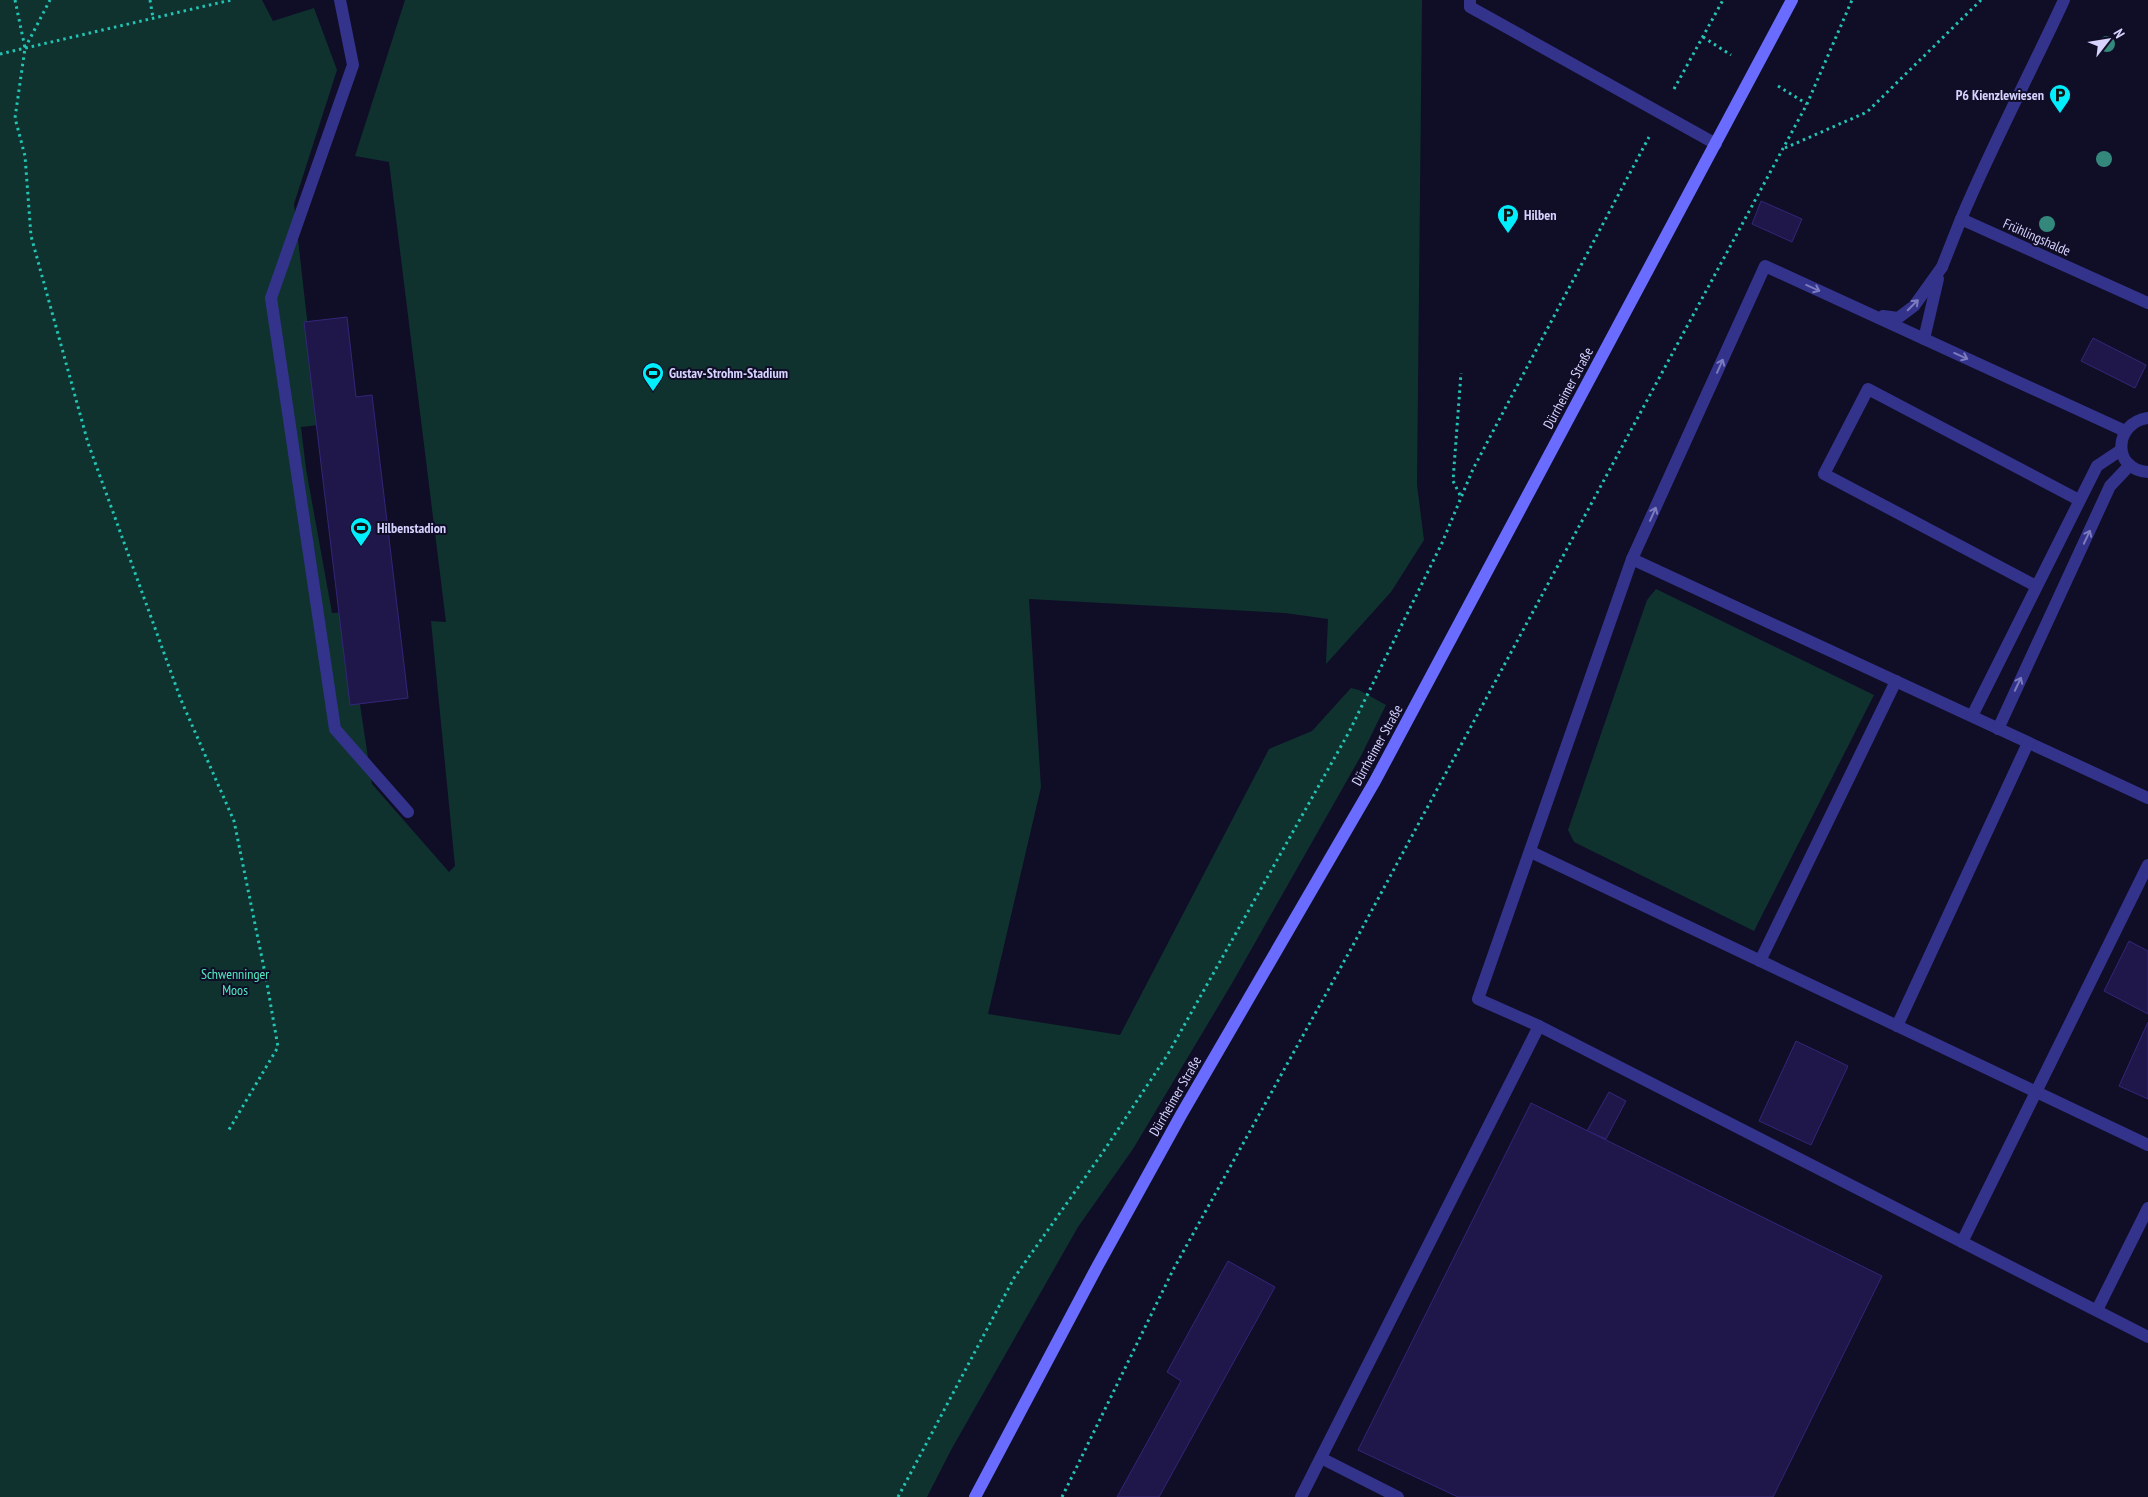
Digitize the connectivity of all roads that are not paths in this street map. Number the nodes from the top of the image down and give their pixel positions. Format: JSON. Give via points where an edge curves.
{"nodes":[{"id":1,"x":340,"y":0,"type":"edge"},
{"id":2,"x":1470,"y":0,"type":"edge"},
{"id":3,"x":1792,"y":0,"type":"edge"},
{"id":4,"x":2064,"y":0,"type":"edge"},
{"id":5,"x":1716,"y":144,"type":"junction"},
{"id":6,"x":1961,"y":219,"type":"junction"},
{"id":7,"x":1942,"y":267,"type":"junction"},
{"id":8,"x":2148,"y":303,"type":"edge"},
{"id":9,"x":1871,"y":314,"type":"junction"},
{"id":10,"x":1924,"y":339,"type":"junction"},
{"id":11,"x":2148,"y":418,"type":"edge"},
{"id":12,"x":2125,"y":431,"type":"junction"},
{"id":13,"x":2122,"y":450,"type":"junction"},
{"id":14,"x":2130,"y":465,"type":"junction"},
{"id":15,"x":2148,"y":472,"type":"edge"},
{"id":16,"x":2079,"y":500,"type":"junction"},
{"id":17,"x":1632,"y":559,"type":"junction"},
{"id":18,"x":2036,"y":586,"type":"junction"},
{"id":19,"x":1896,"y":681,"type":"junction"},
{"id":20,"x":1972,"y":716,"type":"junction"},
{"id":21,"x":1998,"y":728,"type":"junction"},
{"id":22,"x":2028,"y":743,"type":"junction"},
{"id":23,"x":2148,"y":798,"type":"edge"},
{"id":24,"x":408,"y":812,"type":"dead end"},
{"id":25,"x":1531,"y":852,"type":"junction"},
{"id":26,"x":2148,"y":865,"type":"edge"},
{"id":27,"x":1760,"y":961,"type":"junction"},
{"id":28,"x":1539,"y":1026,"type":"junction"},
{"id":29,"x":1897,"y":1026,"type":"junction"},
{"id":30,"x":2035,"y":1092,"type":"junction"},
{"id":31,"x":2148,"y":1145,"type":"edge"},
{"id":32,"x":2148,"y":1208,"type":"edge"},
{"id":33,"x":1962,"y":1242,"type":"junction"},
{"id":34,"x":2097,"y":1310,"type":"junction"},
{"id":35,"x":2148,"y":1337,"type":"edge"},
{"id":36,"x":1321,"y":1458,"type":"junction"},
{"id":37,"x":974,"y":1497,"type":"edge"},
{"id":38,"x":1301,"y":1497,"type":"edge"},
{"id":39,"x":1398,"y":1497,"type":"edge"}],
"edges":[{"from":1,"to":24,"type":"street","via":[[353,65],[271,298],[335,728]]},
{"from":2,"to":5,"type":"street","via":[[1470,7]]},
{"from":3,"to":5,"type":"main road","name":"Dürrheimer Straße"},
{"from":4,"to":6,"type":"street"},
{"from":5,"to":37,"type":"main road","name":"Dürrheimer Straße","via":[[1375,780],[1158,1158]]},
{"from":6,"to":7,"type":"street"},
{"from":6,"to":8,"type":"street","name":"Frühlingshalde"},
{"from":9,"to":7,"type":"street","one_way":true,"via":[[1898,318],[1914,306]]},
{"from":7,"to":10,"type":"street"},
{"from":9,"to":10,"type":"street"},
{"from":17,"to":9,"type":"street","one_way":true,"via":[[1765,266]]},
{"from":10,"to":12,"type":"street","one_way":true},
{"from":11,"to":12,"type":"street","via":[[2139,419]]},
{"from":12,"to":13,"type":"street"},
{"from":13,"to":14,"type":"street"},
{"from":13,"to":16,"type":"street","via":[[2097,466]]},
{"from":14,"to":15,"type":"street"},
{"from":21,"to":14,"type":"street","one_way":true,"via":[[2110,486]]},
{"from":16,"to":18,"type":"street"},
{"from":16,"to":18,"type":"street","via":[[1868,389],[1824,474]]},
{"from":17,"to":19,"type":"street"},
{"from":17,"to":25,"type":"street"},
{"from":18,"to":20,"type":"street"},
{"from":19,"to":20,"type":"street"},
{"from":19,"to":27,"type":"street"},
{"from":20,"to":21,"type":"street"},
{"from":21,"to":22,"type":"street"},
{"from":22,"to":23,"type":"street"},
{"from":22,"to":29,"type":"street"},
{"from":25,"to":27,"type":"street"},
{"from":25,"to":28,"type":"street","via":[[1478,999]]},
{"from":26,"to":30,"type":"street"},
{"from":27,"to":29,"type":"street"},
{"from":28,"to":33,"type":"street"},
{"from":28,"to":36,"type":"street"},
{"from":29,"to":30,"type":"street"},
{"from":30,"to":31,"type":"street"},
{"from":30,"to":33,"type":"street"},
{"from":32,"to":34,"type":"street"},
{"from":33,"to":34,"type":"street"},
{"from":34,"to":35,"type":"street"},
{"from":36,"to":38,"type":"street"},
{"from":36,"to":39,"type":"street"}]}
